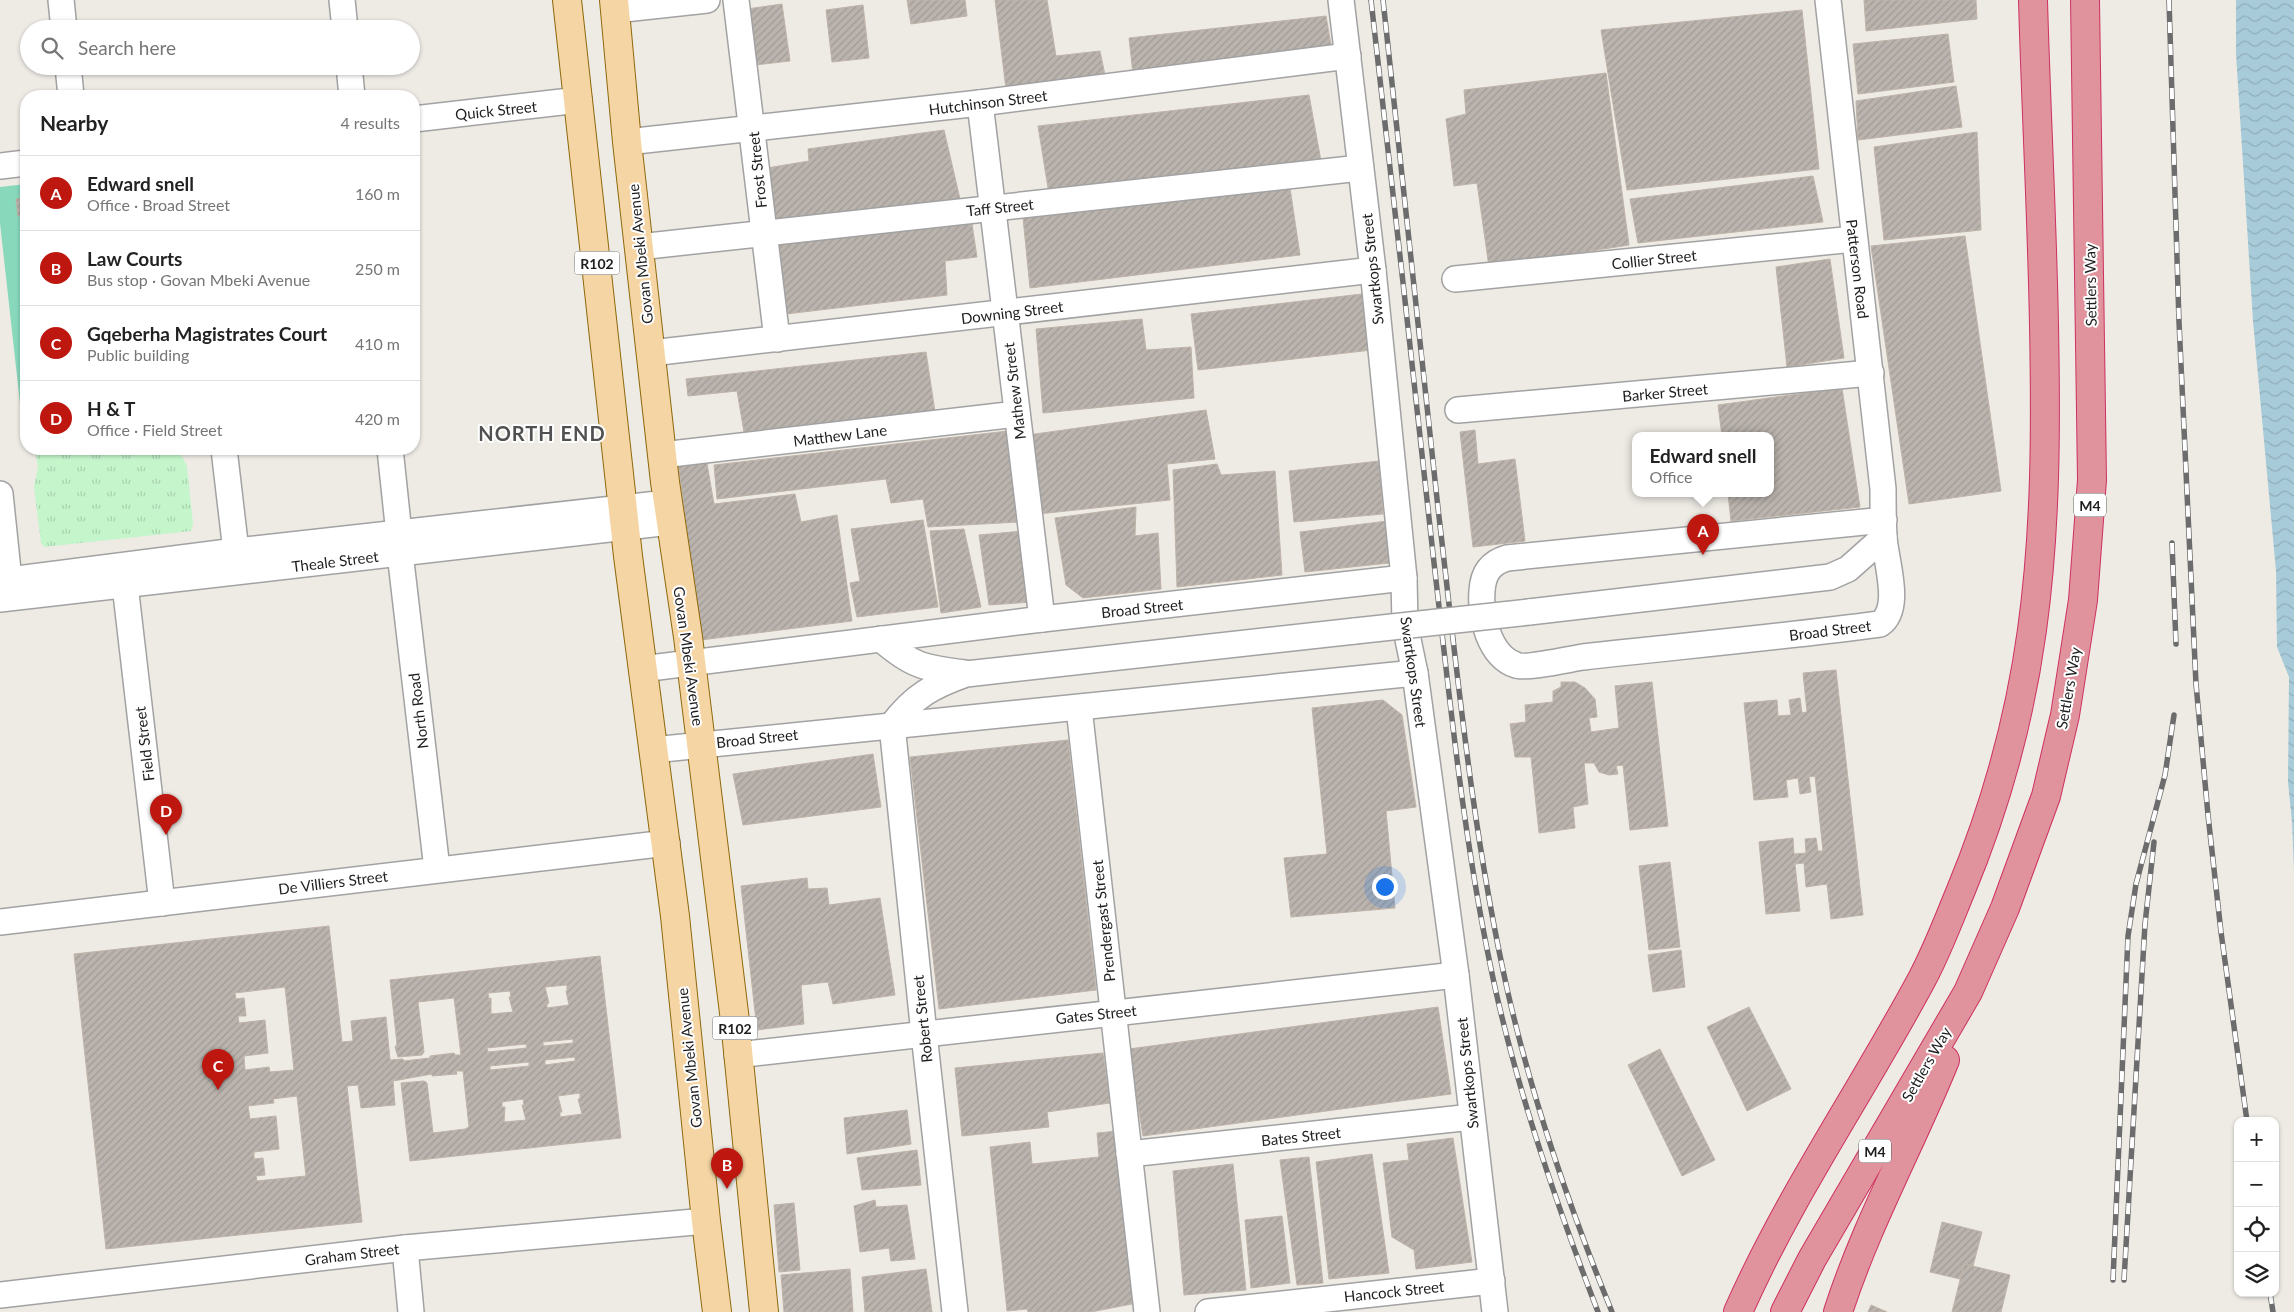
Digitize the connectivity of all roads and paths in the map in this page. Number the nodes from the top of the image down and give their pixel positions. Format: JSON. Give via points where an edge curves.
{"nodes":[{"id":1,"x":61,"y":0,"type":"edge"},
{"id":2,"x":342,"y":0,"type":"edge"},
{"id":3,"x":567,"y":0,"type":"edge"},
{"id":4,"x":707,"y":0,"type":"edge"},
{"id":5,"x":736,"y":0,"type":"edge"},
{"id":6,"x":1341,"y":0,"type":"edge"},
{"id":7,"x":1828,"y":0,"type":"edge"},
{"id":8,"x":2023,"y":0,"type":"edge"},
{"id":9,"x":2033,"y":0,"type":"edge"},
{"id":10,"x":2085,"y":0,"type":"edge"},
{"id":11,"x":615,"y":5,"type":"edge"},
{"id":12,"x":63,"y":20,"type":"edge"},
{"id":13,"x":344,"y":20,"type":"edge"},
{"id":14,"x":1348,"y":56,"type":"junction"},
{"id":15,"x":2035,"y":63,"type":"junction"},
{"id":16,"x":69,"y":75,"type":"edge"},
{"id":17,"x":350,"y":75,"type":"edge"},
{"id":18,"x":70,"y":90,"type":"edge"},
{"id":19,"x":351,"y":90,"type":"edge"},
{"id":20,"x":579,"y":100,"type":"junction"},
{"id":21,"x":980,"y":103,"type":"junction"},
{"id":22,"x":420,"y":118,"type":"edge"},
{"id":23,"x":752,"y":128,"type":"junction"},
{"id":24,"x":627,"y":142,"type":"junction"},
{"id":25,"x":20,"y":164,"type":"edge"},
{"id":26,"x":0,"y":166,"type":"edge"},
{"id":27,"x":1360,"y":168,"type":"junction"},
{"id":28,"x":992,"y":208,"type":"junction"},
{"id":29,"x":764,"y":233,"type":"junction"},
{"id":30,"x":1854,"y":239,"type":"junction"},
{"id":31,"x":640,"y":247,"type":"junction"},
{"id":32,"x":1372,"y":270,"type":"junction"},
{"id":33,"x":1455,"y":279,"type":"dead end"},
{"id":34,"x":1005,"y":312,"type":"junction"},
{"id":35,"x":777,"y":339,"type":"junction"},
{"id":36,"x":651,"y":353,"type":"junction"},
{"id":37,"x":1871,"y":372,"type":"junction"},
{"id":38,"x":1458,"y":410,"type":"dead end"},
{"id":39,"x":1017,"y":414,"type":"junction"},
{"id":40,"x":225,"y":455,"type":"edge"},
{"id":41,"x":391,"y":455,"type":"edge"},
{"id":42,"x":662,"y":455,"type":"junction"},
{"id":43,"x":0,"y":494,"type":"edge"},
{"id":44,"x":668,"y":512,"type":"junction"},
{"id":45,"x":624,"y":517,"type":"junction"},
{"id":46,"x":1884,"y":528,"type":"junction"},
{"id":47,"x":399,"y":544,"type":"junction"},
{"id":48,"x":236,"y":551,"type":"junction"},
{"id":49,"x":1404,"y":578,"type":"junction"},
{"id":50,"x":125,"y":585,"type":"junction"},
{"id":51,"x":3,"y":587,"type":"edge"},
{"id":52,"x":1042,"y":619,"type":"junction"},
{"id":53,"x":881,"y":640,"type":"junction"},
{"id":54,"x":691,"y":664,"type":"junction"},
{"id":55,"x":642,"y":669,"type":"junction"},
{"id":56,"x":1414,"y":673,"type":"junction"},
{"id":57,"x":966,"y":674,"type":"junction"},
{"id":58,"x":1079,"y":708,"type":"junction"},
{"id":59,"x":892,"y":725,"type":"junction"},
{"id":60,"x":701,"y":744,"type":"junction"},
{"id":61,"x":653,"y":750,"type":"junction"},
{"id":62,"x":667,"y":842,"type":"junction"},
{"id":63,"x":436,"y":868,"type":"junction"},
{"id":64,"x":162,"y":903,"type":"junction"},
{"id":65,"x":0,"y":922,"type":"edge"},
{"id":66,"x":1456,"y":975,"type":"junction"},
{"id":67,"x":1968,"y":992,"type":"junction"},
{"id":68,"x":1114,"y":1012,"type":"junction"},
{"id":69,"x":924,"y":1034,"type":"junction"},
{"id":70,"x":737,"y":1054,"type":"junction"},
{"id":71,"x":1472,"y":1118,"type":"junction"},
{"id":72,"x":1129,"y":1154,"type":"junction"},
{"id":73,"x":706,"y":1221,"type":"junction"},
{"id":74,"x":405,"y":1248,"type":"junction"},
{"id":75,"x":1752,"y":1279,"type":"junction"},
{"id":76,"x":1492,"y":1281,"type":"junction"},
{"id":77,"x":0,"y":1295,"type":"edge"},
{"id":78,"x":1312,"y":1306,"type":"edge"},
{"id":79,"x":411,"y":1312,"type":"edge"},
{"id":80,"x":717,"y":1312,"type":"edge"},
{"id":81,"x":764,"y":1312,"type":"edge"},
{"id":82,"x":955,"y":1312,"type":"edge"},
{"id":83,"x":1147,"y":1312,"type":"edge"},
{"id":84,"x":1208,"y":1312,"type":"edge"},
{"id":85,"x":1495,"y":1312,"type":"edge"},
{"id":86,"x":1719,"y":1312,"type":"edge"},
{"id":87,"x":1738,"y":1312,"type":"edge"},
{"id":88,"x":1785,"y":1312,"type":"edge"},
{"id":89,"x":1838,"y":1312,"type":"edge"}],
"edges":[{"from":1,"to":12,"type":"street"},
{"from":2,"to":13,"type":"street"},
{"from":3,"to":20,"type":"main road","name":"Govan Mbeki Avenue","number":"R102"},
{"from":4,"to":11,"type":"street"},
{"from":5,"to":23,"type":"street","name":"Frost Street"},
{"from":6,"to":14,"type":"street","name":"Swartkops Street"},
{"from":7,"to":30,"type":"street","name":"Patterson Road"},
{"from":8,"to":15,"type":"highway"},
{"from":9,"to":15,"type":"highway"},
{"from":10,"to":67,"type":"highway","name":"Settlers Way","number":"M4","via":[[2092,480],[2083,600],[2065,715],[2046,796],[2005,908]]},
{"from":11,"to":24,"type":"main road","name":"Govan Mbeki Avenue","number":"R102"},
{"from":14,"to":21,"type":"street","name":"Hutchinson Street"},
{"from":14,"to":27,"type":"street","name":"Swartkops Street"},
{"from":15,"to":75,"type":"highway","via":[[2046,407],[2042,535],[2032,632],[2012,731],[1991,810],[1962,889],[1924,976]]},
{"from":16,"to":18,"type":"street"},
{"from":17,"to":19,"type":"street"},
{"from":20,"to":22,"type":"street","name":"Quick Street"},
{"from":20,"to":45,"type":"main road","name":"Govan Mbeki Avenue","number":"R102"},
{"from":21,"to":23,"type":"street","name":"Hutchinson Street"},
{"from":21,"to":28,"type":"street","name":"Mathew Street"},
{"from":23,"to":24,"type":"street","name":"Hutchinson Street"},
{"from":23,"to":29,"type":"street","name":"Frost Street"},
{"from":24,"to":31,"type":"main road","name":"Govan Mbeki Avenue","number":"R102"},
{"from":25,"to":26,"type":"street"},
{"from":27,"to":28,"type":"street","name":"Taff Street"},
{"from":27,"to":32,"type":"street","name":"Swartkops Street"},
{"from":28,"to":29,"type":"street","name":"Taff Street"},
{"from":28,"to":34,"type":"street","name":"Mathew Street"},
{"from":29,"to":31,"type":"street","name":"Taff Street"},
{"from":29,"to":35,"type":"street","name":"Frost Street"},
{"from":30,"to":33,"type":"street","name":"Collier Street"},
{"from":30,"to":37,"type":"street","name":"Patterson Road"},
{"from":31,"to":36,"type":"main road","name":"Govan Mbeki Avenue","number":"R102"},
{"from":32,"to":34,"type":"street","name":"Downing Street"},
{"from":32,"to":49,"type":"street","name":"Swartkops Street"},
{"from":34,"to":35,"type":"street","name":"Downing Street"},
{"from":34,"to":39,"type":"street","name":"Mathew Street"},
{"from":35,"to":36,"type":"street","name":"Downing Street"},
{"from":36,"to":42,"type":"main road","name":"Govan Mbeki Avenue","number":"R102"},
{"from":37,"to":38,"type":"street","name":"Barker Street"},
{"from":37,"to":46,"type":"street","name":"Patterson Road"},
{"from":39,"to":42,"type":"street","name":"Matthew Lane"},
{"from":39,"to":52,"type":"street","name":"Mathew Street"},
{"from":40,"to":48,"type":"street"},
{"from":41,"to":47,"type":"street","name":"North Road"},
{"from":42,"to":44,"type":"main road","name":"Govan Mbeki Avenue","number":"R102"},
{"from":43,"to":51,"type":"street"},
{"from":44,"to":45,"type":"street","name":"Theale Street"},
{"from":44,"to":54,"type":"main road","name":"Govan Mbeki Avenue","number":"R102"},
{"from":45,"to":47,"type":"street","name":"Theale Street"},
{"from":45,"to":55,"type":"main road","name":"Govan Mbeki Avenue","number":"R102"},
{"from":46,"to":46,"type":"street","name":"Broad Street","via":[[1892,602],[1886,620],[1880,624],[1518,666],[1499,655],[1486,629],[1483,582],[1486,572],[1507,558]]},
{"from":46,"to":57,"type":"street","bridge":true,"via":[[1848,569],[1830,577]]},
{"from":47,"to":48,"type":"street","name":"Theale Street"},
{"from":47,"to":50,"type":"street","name":"Theale Street"},
{"from":47,"to":63,"type":"street","name":"North Road"},
{"from":48,"to":51,"type":"street","name":"Theale Street"},
{"from":49,"to":52,"type":"street","name":"Broad Street"},
{"from":49,"to":56,"type":"street","name":"Swartkops Street","via":[[1405,625]]},
{"from":50,"to":51,"type":"street","name":"Theale Street"},
{"from":50,"to":64,"type":"street","name":"Field Street"},
{"from":52,"to":53,"type":"street","name":"Broad Street"},
{"from":53,"to":54,"type":"street","name":"Broad Street"},
{"from":53,"to":57,"type":"street","via":[[909,661]]},
{"from":54,"to":55,"type":"street","name":"Broad Street"},
{"from":54,"to":60,"type":"main road","name":"Govan Mbeki Avenue","number":"R102"},
{"from":55,"to":61,"type":"main road","name":"Govan Mbeki Avenue","number":"R102"},
{"from":56,"to":58,"type":"street","name":"Broad Street"},
{"from":56,"to":66,"type":"street","name":"Swartkops Street"},
{"from":57,"to":59,"type":"street","via":[[928,689],[906,707]]},
{"from":58,"to":59,"type":"street","name":"Broad Street"},
{"from":58,"to":68,"type":"street","name":"Prendergast Street"},
{"from":59,"to":60,"type":"street","name":"Broad Street"},
{"from":59,"to":69,"type":"street","name":"Robert Street"},
{"from":60,"to":61,"type":"street","name":"Broad Street"},
{"from":60,"to":70,"type":"main road","name":"Govan Mbeki Avenue","number":"R102"},
{"from":61,"to":62,"type":"main road","name":"Govan Mbeki Avenue","number":"R102"},
{"from":62,"to":63,"type":"street","name":"De Villiers Street"},
{"from":62,"to":73,"type":"main road","name":"Govan Mbeki Avenue","number":"R102"},
{"from":63,"to":64,"type":"street","name":"De Villiers Street"},
{"from":64,"to":65,"type":"street","name":"De Villiers Street"},
{"from":66,"to":68,"type":"street","name":"Gates Street"},
{"from":66,"to":71,"type":"street","name":"Swartkops Street"},
{"from":67,"to":88,"type":"highway","name":"Settlers Way","number":"M4"},
{"from":67,"to":89,"type":"highway","via":[[1953,1041],[1876,1215]]},
{"from":68,"to":69,"type":"street","name":"Gates Street"},
{"from":68,"to":72,"type":"street","name":"Prendergast Street"},
{"from":69,"to":70,"type":"street","name":"Gates Street"},
{"from":69,"to":82,"type":"street","name":"Robert Street"},
{"from":70,"to":81,"type":"main road","name":"Govan Mbeki Avenue","number":"R102"},
{"from":71,"to":72,"type":"street","name":"Bates Street"},
{"from":71,"to":76,"type":"street","name":"Swartkops Street"},
{"from":72,"to":83,"type":"street","name":"Prendergast Street"},
{"from":73,"to":74,"type":"street","name":"Graham Street"},
{"from":73,"to":80,"type":"main road","name":"Govan Mbeki Avenue","number":"R102"},
{"from":74,"to":77,"type":"street","name":"Graham Street"},
{"from":74,"to":79,"type":"street"},
{"from":75,"to":86,"type":"highway","via":[[1735,1292]]},
{"from":75,"to":87,"type":"highway"},
{"from":76,"to":78,"type":"street","name":"Hancock Street"},
{"from":76,"to":85,"type":"street","name":"Swartkops Street"},
{"from":78,"to":84,"type":"street","name":"Hancock Street"}]}
